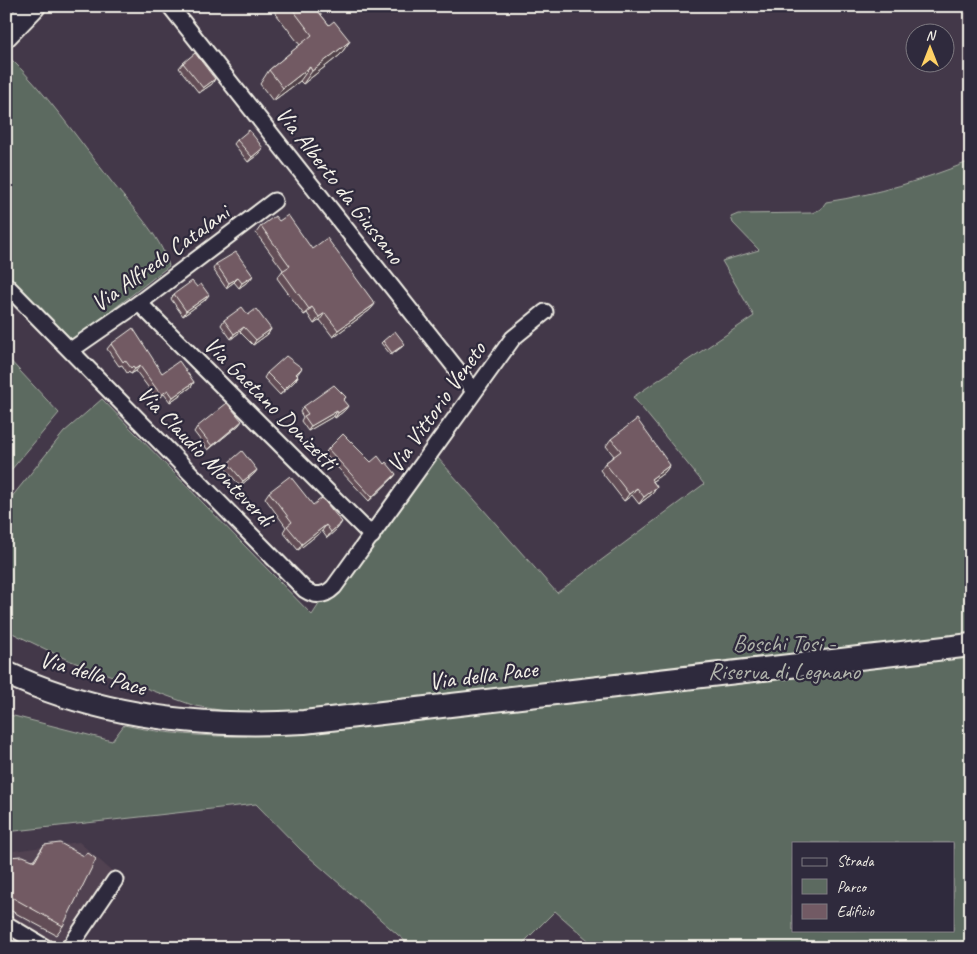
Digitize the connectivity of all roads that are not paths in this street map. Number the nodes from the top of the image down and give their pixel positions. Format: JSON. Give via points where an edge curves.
{"nodes":[{"id":1,"x":170,"y":6,"type":"edge"},
{"id":2,"x":24,"y":10,"type":"edge"},
{"id":3,"x":6,"y":34,"type":"edge"},
{"id":4,"x":274,"y":201,"type":"dead end"},
{"id":5,"x":6,"y":286,"type":"edge"},
{"id":6,"x":139,"y":303,"type":"junction"},
{"id":7,"x":545,"y":312,"type":"dead end"},
{"id":8,"x":71,"y":350,"type":"junction"},
{"id":9,"x":474,"y":391,"type":"junction"},
{"id":10,"x":372,"y":536,"type":"junction"},
{"id":11,"x":971,"y":645,"type":"edge"},
{"id":12,"x":6,"y":673,"type":"edge"},
{"id":13,"x":115,"y":880,"type":"dead end"},
{"id":14,"x":6,"y":924,"type":"edge"},
{"id":15,"x":46,"y":948,"type":"edge"},
{"id":16,"x":69,"y":948,"type":"edge"}],
"edges":[{"from":1,"to":9,"type":"street","name":"Via Alberto da Giussano"},
{"from":2,"to":3,"type":"main road"},
{"from":4,"to":6,"type":"street","name":"Via Alfredo Catalani"},
{"from":5,"to":8,"type":"street","name":"Via Claudio Monteverdi"},
{"from":6,"to":8,"type":"street","name":"Via Alfredo Catalani"},
{"from":6,"to":10,"type":"street","name":"Via Gaetano Donizetti"},
{"from":7,"to":9,"type":"street","name":"Via Vittorio Veneto","via":[[513,338]]},
{"from":8,"to":10,"type":"street","name":"Via Claudio Monteverdi","via":[[311,593],[323,594],[334,587]]},
{"from":9,"to":10,"type":"street","name":"Via Vittorio Veneto"},
{"from":11,"to":12,"type":"main road","name":"Via della Pace","via":[[266,724],[198,723],[152,718],[96,705]]},
{"from":13,"to":16,"type":"street"},
{"from":14,"to":15,"type":"street"}]}
